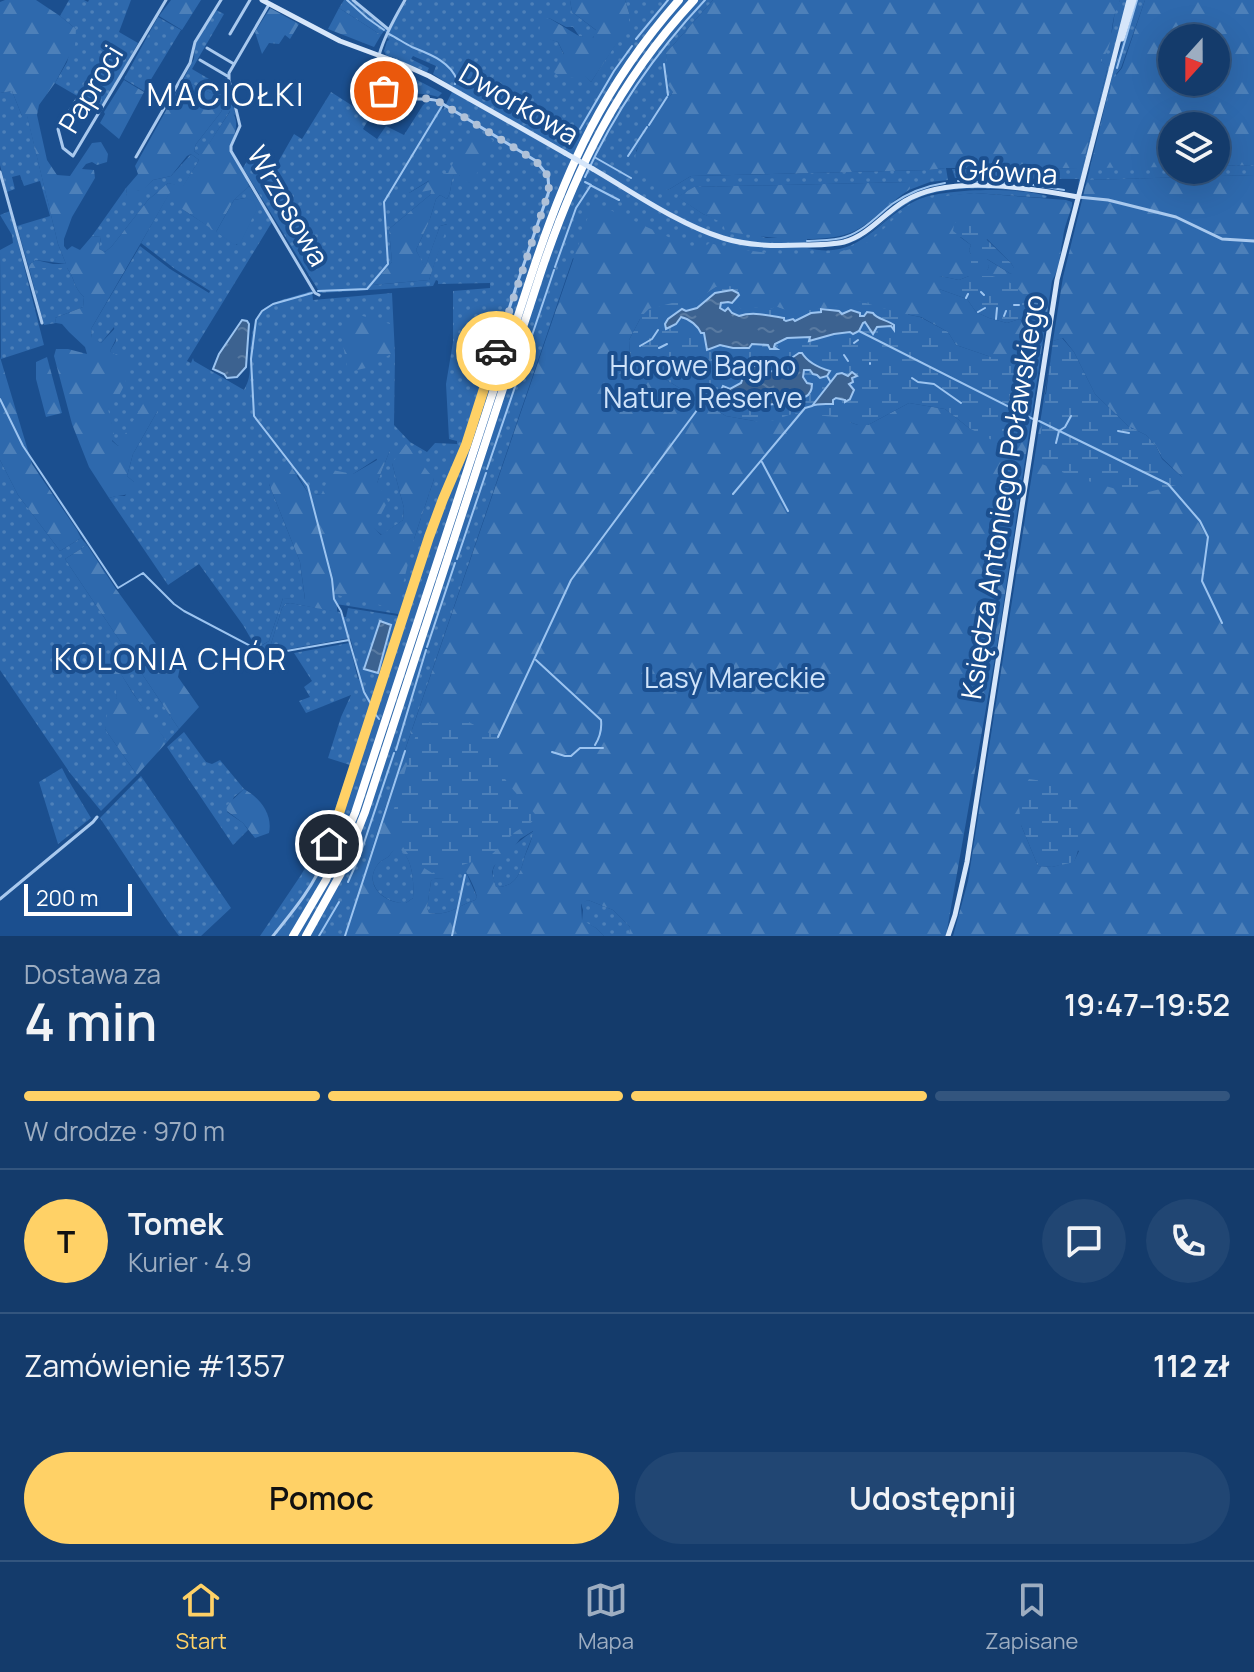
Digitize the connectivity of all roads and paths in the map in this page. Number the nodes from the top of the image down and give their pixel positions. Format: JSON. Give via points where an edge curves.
{"nodes":[{"id":1,"x":166,"y":0,"type":"edge"},
{"id":2,"x":221,"y":0,"type":"edge"},
{"id":3,"x":250,"y":0,"type":"edge"},
{"id":4,"x":262,"y":0,"type":"edge"},
{"id":5,"x":353,"y":0,"type":"edge"},
{"id":6,"x":405,"y":0,"type":"edge"},
{"id":7,"x":679,"y":0,"type":"edge"},
{"id":8,"x":694,"y":0,"type":"edge"},
{"id":9,"x":1131,"y":0,"type":"edge"},
{"id":10,"x":269,"y":4,"type":"junction"},
{"id":11,"x":388,"y":29,"type":"junction"},
{"id":12,"x":230,"y":34,"type":"dead end"},
{"id":13,"x":207,"y":48,"type":"dead end"},
{"id":14,"x":379,"y":56,"type":"junction"},
{"id":15,"x":200,"y":60,"type":"dead end"},
{"id":16,"x":234,"y":64,"type":"junction"},
{"id":17,"x":229,"y":77,"type":"junction"},
{"id":18,"x":77,"y":99,"type":"dead end"},
{"id":19,"x":136,"y":157,"type":"dead end"},
{"id":20,"x":593,"y":169,"type":"joint"},
{"id":21,"x":0,"y":172,"type":"edge"},
{"id":22,"x":2,"y":189,"type":"edge"},
{"id":23,"x":1078,"y":197,"type":"junction"},
{"id":24,"x":1254,"y":241,"type":"edge"},
{"id":25,"x":319,"y":295,"type":"dead end"},
{"id":26,"x":42,"y":323,"type":"dead end"},
{"id":27,"x":97,"y":817,"type":"dead end"},
{"id":28,"x":0,"y":899,"type":"edge"},
{"id":29,"x":273,"y":936,"type":"edge"},
{"id":30,"x":293,"y":936,"type":"edge"},
{"id":31,"x":306,"y":936,"type":"edge"},
{"id":32,"x":948,"y":936,"type":"edge"}],
"edges":[{"from":1,"to":18,"type":"street","name":"Paproci","via":[[73,156],[63,148],[58,129]]},
{"from":2,"to":19,"type":"street"},
{"from":3,"to":12,"type":"street"},
{"from":4,"to":10,"type":"main road","name":"Dworkowa"},
{"from":5,"to":11,"type":"street"},
{"from":6,"to":11,"type":"street"},
{"from":7,"to":30,"type":"highway","via":[[633,57],[590,126],[556,202],[355,813],[324,884]]},
{"from":8,"to":31,"type":"highway","via":[[618,99],[582,164],[554,234],[376,782],[353,845]]},
{"from":9,"to":23,"type":"main road","name":"Księdza Antoniego Poławskiego"},
{"from":10,"to":14,"type":"main road","name":"Dworkowa"},
{"from":10,"to":16,"type":"street"},
{"from":11,"to":14,"type":"street"},
{"from":13,"to":16,"type":"street"},
{"from":14,"to":20,"type":"main road","name":"Dworkowa","bridge":true,"via":[[429,76]]},
{"from":14,"to":29,"type":"street","name":"Dworkowa","via":[[377,78],[387,93],[438,101],[536,161],[548,176],[549,191],[326,855],[300,904]]},
{"from":15,"to":17,"type":"street"},
{"from":16,"to":17,"type":"street"},
{"from":17,"to":25,"type":"street","name":"Wrzosowa","via":[[240,126],[231,151]]},
{"from":20,"to":23,"type":"main road","name":"Główna","via":[[704,231],[764,245],[849,240],[903,202],[936,189],[1008,187]]},
{"from":21,"to":22,"type":"street"},
{"from":22,"to":26,"type":"street"},
{"from":23,"to":24,"type":"street","name":"Główna","via":[[1176,217],[1222,239]]},
{"from":23,"to":32,"type":"main road","name":"Księdza Antoniego Poławskiego","via":[[1057,280],[967,862]]},
{"from":27,"to":28,"type":"street"}]}
